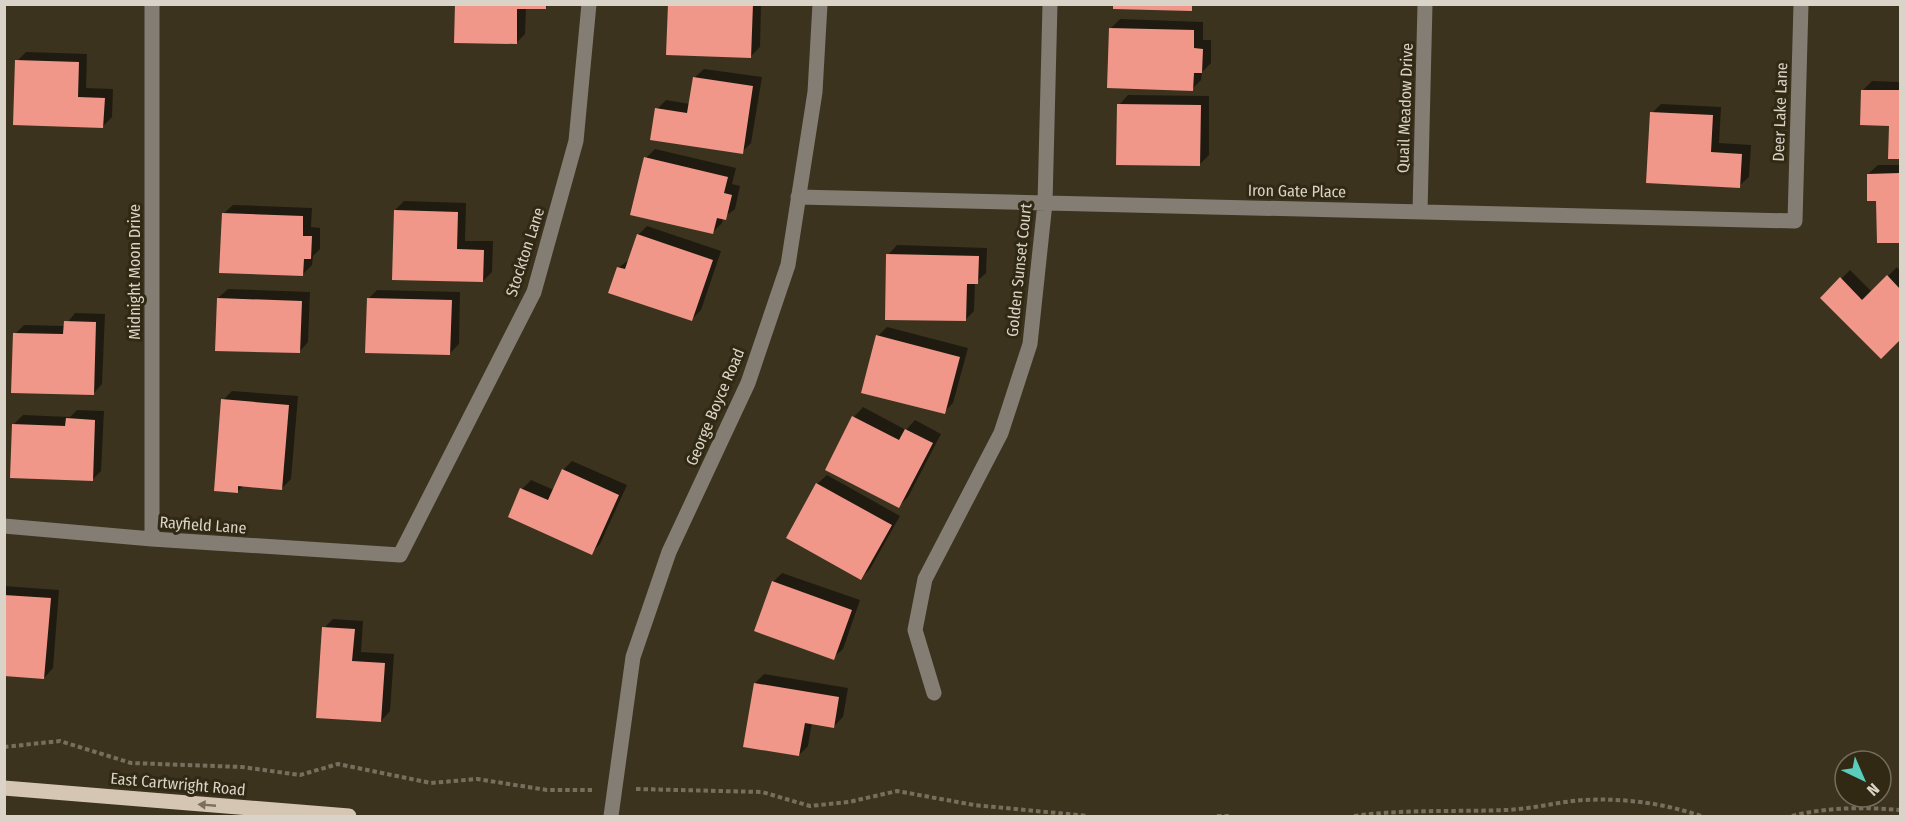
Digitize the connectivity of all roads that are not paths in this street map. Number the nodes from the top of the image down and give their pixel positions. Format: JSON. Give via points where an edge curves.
{"nodes":[{"id":1,"x":152,"y":4,"type":"edge"},
{"id":2,"x":589,"y":4,"type":"edge"},
{"id":3,"x":820,"y":4,"type":"edge"},
{"id":4,"x":1050,"y":4,"type":"edge"},
{"id":5,"x":1425,"y":4,"type":"edge"},
{"id":6,"x":1801,"y":4,"type":"edge"},
{"id":7,"x":798,"y":197,"type":"junction"},
{"id":8,"x":1045,"y":203,"type":"junction"},
{"id":9,"x":1420,"y":212,"type":"junction"},
{"id":10,"x":1795,"y":221,"type":"joint"},
{"id":11,"x":4,"y":526,"type":"edge"},
{"id":12,"x":152,"y":539,"type":"junction"},
{"id":13,"x":400,"y":555,"type":"joint"},
{"id":14,"x":934,"y":693,"type":"dead end"},
{"id":15,"x":4,"y":788,"type":"edge"},
{"id":16,"x":349,"y":816,"type":"edge"},
{"id":17,"x":611,"y":816,"type":"edge"}],
"edges":[{"from":1,"to":12,"type":"street","name":"Midnight Moon Drive"},
{"from":2,"to":13,"type":"street","name":"Stockton Lane","via":[[576,141],[534,292]]},
{"from":3,"to":7,"type":"street","name":"George Boyce Road","via":[[815,92]]},
{"from":4,"to":8,"type":"street","name":"Golden Sunset Court"},
{"from":5,"to":9,"type":"street","name":"Quail Meadow Drive"},
{"from":6,"to":10,"type":"street","name":"Deer Lake Lane"},
{"from":7,"to":8,"type":"street","name":"Iron Gate Place"},
{"from":7,"to":17,"type":"street","name":"George Boyce Road","via":[[788,265],[748,383],[669,552],[633,657]]},
{"from":8,"to":9,"type":"street","name":"Iron Gate Place"},
{"from":8,"to":14,"type":"street","name":"Golden Sunset Court","via":[[1030,344],[1001,433],[925,579],[915,630]]},
{"from":9,"to":10,"type":"street","name":"Iron Gate Place"},
{"from":11,"to":12,"type":"street","name":"Rayfield Lane"},
{"from":12,"to":13,"type":"street","name":"Rayfield Lane"},
{"from":16,"to":15,"type":"main road","name":"East Cartwright Road","one_way":true}]}
